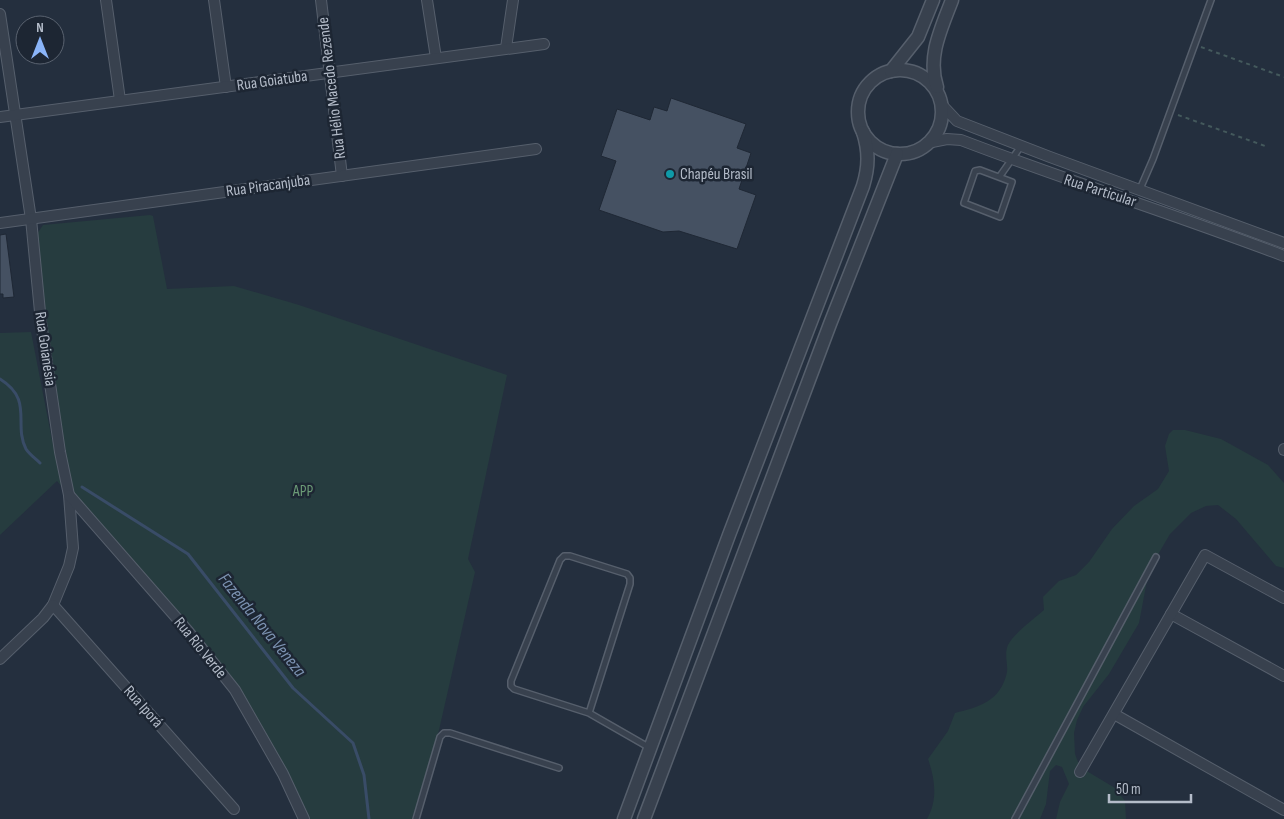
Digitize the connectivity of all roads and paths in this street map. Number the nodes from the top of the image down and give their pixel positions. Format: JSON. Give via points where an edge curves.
{"nodes":[{"id":1,"x":106,"y":0,"type":"edge"},
{"id":2,"x":214,"y":0,"type":"edge"},
{"id":3,"x":321,"y":0,"type":"edge"},
{"id":4,"x":427,"y":0,"type":"edge"},
{"id":5,"x":513,"y":0,"type":"edge"},
{"id":6,"x":933,"y":0,"type":"edge"},
{"id":7,"x":952,"y":0,"type":"edge"},
{"id":8,"x":1211,"y":0,"type":"edge"},
{"id":9,"x":0,"y":14,"type":"edge"},
{"id":10,"x":544,"y":44,"type":"dead end"},
{"id":11,"x":1195,"y":45,"type":"junction"},
{"id":12,"x":506,"y":48,"type":"junction"},
{"id":13,"x":436,"y":58,"type":"junction"},
{"id":14,"x":891,"y":71,"type":"junction"},
{"id":15,"x":331,"y":72,"type":"junction"},
{"id":16,"x":1284,"y":77,"type":"edge"},
{"id":17,"x":226,"y":88,"type":"junction"},
{"id":18,"x":120,"y":100,"type":"junction"},
{"id":19,"x":941,"y":100,"type":"junction"},
{"id":20,"x":1170,"y":112,"type":"junction"},
{"id":21,"x":14,"y":116,"type":"junction"},
{"id":22,"x":0,"y":117,"type":"edge"},
{"id":23,"x":863,"y":132,"type":"junction"},
{"id":24,"x":927,"y":143,"type":"junction"},
{"id":25,"x":1021,"y":146,"type":"junction"},
{"id":26,"x":1268,"y":147,"type":"dead end"},
{"id":27,"x":536,"y":149,"type":"dead end"},
{"id":28,"x":897,"y":154,"type":"junction"},
{"id":29,"x":1050,"y":158,"type":"junction"},
{"id":30,"x":1010,"y":159,"type":"junction"},
{"id":31,"x":1044,"y":172,"type":"junction"},
{"id":32,"x":342,"y":176,"type":"junction"},
{"id":33,"x":1000,"y":176,"type":"junction"},
{"id":34,"x":1140,"y":189,"type":"junction"},
{"id":35,"x":31,"y":219,"type":"junction"},
{"id":36,"x":0,"y":222,"type":"edge"},
{"id":37,"x":1280,"y":241,"type":"edge"},
{"id":38,"x":1272,"y":252,"type":"junction"},
{"id":39,"x":1284,"y":256,"type":"edge"},
{"id":40,"x":69,"y":495,"type":"junction"},
{"id":41,"x":1156,"y":557,"type":"dead end"},
{"id":42,"x":1284,"y":598,"type":"edge"},
{"id":43,"x":53,"y":605,"type":"junction"},
{"id":44,"x":1171,"y":614,"type":"junction"},
{"id":45,"x":0,"y":659,"type":"edge"},
{"id":46,"x":1284,"y":676,"type":"edge"},
{"id":47,"x":589,"y":713,"type":"junction"},
{"id":48,"x":1114,"y":714,"type":"junction"},
{"id":49,"x":650,"y":748,"type":"junction"},
{"id":50,"x":559,"y":768,"type":"dead end"},
{"id":51,"x":1080,"y":772,"type":"dead end"},
{"id":52,"x":234,"y":808,"type":"dead end"},
{"id":53,"x":1284,"y":810,"type":"edge"},
{"id":54,"x":304,"y":819,"type":"edge"},
{"id":55,"x":416,"y":819,"type":"edge"},
{"id":56,"x":624,"y":819,"type":"edge"},
{"id":57,"x":644,"y":819,"type":"edge"},
{"id":58,"x":1015,"y":819,"type":"edge"}],
"edges":[{"from":1,"to":18,"type":"street"},
{"from":2,"to":17,"type":"street"},
{"from":3,"to":15,"type":"street","name":"Rua Hélio Macedo Rezende"},
{"from":4,"to":13,"type":"street"},
{"from":5,"to":12,"type":"street"},
{"from":6,"to":14,"type":"street","via":[[918,37]]},
{"from":7,"to":19,"type":"street","via":[[932,62]]},
{"from":8,"to":11,"type":"lane"},
{"from":9,"to":21,"type":"street","name":"Rua Goianésia"},
{"from":10,"to":12,"type":"street","name":"Rua Goiatuba"},
{"from":11,"to":16,"type":"path"},
{"from":11,"to":20,"type":"lane"},
{"from":12,"to":13,"type":"street","name":"Rua Goiatuba"},
{"from":13,"to":15,"type":"street","name":"Rua Goiatuba"},
{"from":14,"to":19,"type":"street","via":[[919,74],[934,86]]},
{"from":14,"to":23,"type":"street","via":[[875,78],[864,90],[858,115]]},
{"from":15,"to":17,"type":"street","name":"Rua Goiatuba"},
{"from":15,"to":32,"type":"street","name":"Rua Hélio Macedo Rezende"},
{"from":17,"to":18,"type":"street","name":"Rua Goiatuba"},
{"from":18,"to":21,"type":"street","name":"Rua Goiatuba"},
{"from":19,"to":24,"type":"street","via":[[940,127]]},
{"from":19,"to":25,"type":"street","name":"Rua Particular","via":[[957,121]]},
{"from":20,"to":26,"type":"path"},
{"from":20,"to":34,"type":"lane"},
{"from":21,"to":22,"type":"street","name":"Rua Goiatuba"},
{"from":21,"to":35,"type":"street","name":"Rua Goianésia"},
{"from":23,"to":28,"type":"street","via":[[877,147]]},
{"from":23,"to":49,"type":"street","via":[[868,160],[863,186],[728,535]]},
{"from":24,"to":28,"type":"street","via":[[918,150]]},
{"from":24,"to":30,"type":"street","name":"Rua Particular","via":[[961,140]]},
{"from":25,"to":29,"type":"street","name":"Rua Particular"},
{"from":25,"to":30,"type":"lane"},
{"from":27,"to":32,"type":"street","name":"Rua Piracanjuba"},
{"from":28,"to":57,"type":"street"},
{"from":29,"to":31,"type":"street"},
{"from":29,"to":34,"type":"street","name":"Rua Particular"},
{"from":30,"to":31,"type":"street","name":"Rua Particular"},
{"from":30,"to":33,"type":"lane"},
{"from":31,"to":38,"type":"street","name":"Rua Particular"},
{"from":32,"to":35,"type":"street","name":"Rua Piracanjuba"},
{"from":33,"to":33,"type":"lane","via":[[975,171],[964,203],[1000,217],[1012,184]]},
{"from":34,"to":37,"type":"street","name":"Rua Particular","via":[[1207,209]]},
{"from":35,"to":36,"type":"street","name":"Rua Piracanjuba"},
{"from":35,"to":40,"type":"street","name":"Rua Goianésia","via":[[41,322]]},
{"from":37,"to":38,"type":"lane","name":"Rua Particular"},
{"from":38,"to":39,"type":"street","name":"Rua Particular"},
{"from":40,"to":43,"type":"street","name":"Rua Goianésia","via":[[73,548]]},
{"from":40,"to":54,"type":"street","name":"Rua Rio Verde","via":[[235,690],[284,774]]},
{"from":41,"to":58,"type":"lane"},
{"from":42,"to":44,"type":"street","via":[[1204,555]]},
{"from":43,"to":45,"type":"street","name":"Rua Goianésia"},
{"from":43,"to":52,"type":"street","name":"Rua Iporá"},
{"from":44,"to":46,"type":"street"},
{"from":44,"to":48,"type":"street"},
{"from":47,"to":47,"type":"lane","via":[[511,686],[564,556],[617,571],[630,578]]},
{"from":47,"to":49,"type":"lane"},
{"from":48,"to":51,"type":"street"},
{"from":48,"to":53,"type":"street"},
{"from":49,"to":56,"type":"street"},
{"from":50,"to":55,"type":"lane","via":[[444,733],[440,737]]}]}
